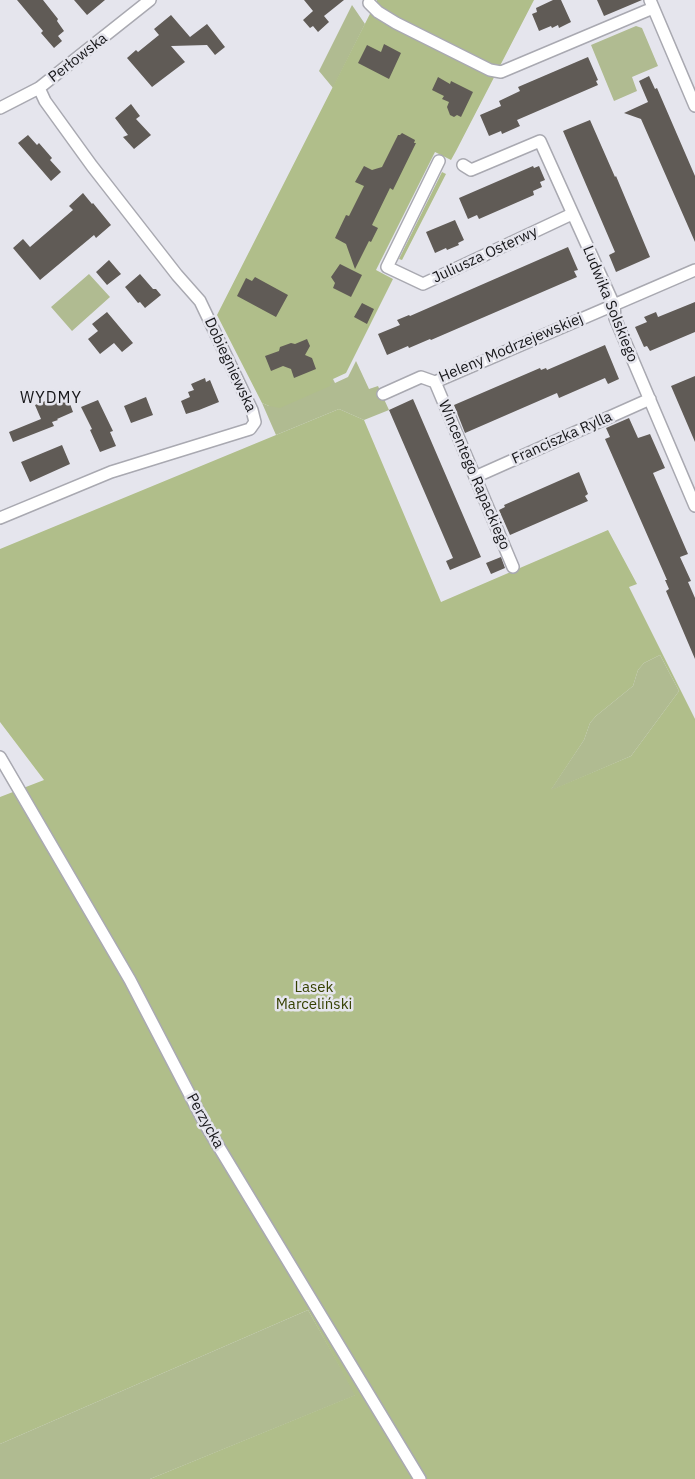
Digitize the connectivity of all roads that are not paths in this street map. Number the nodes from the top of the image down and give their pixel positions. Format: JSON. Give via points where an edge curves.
{"nodes":[{"id":1,"x":150,"y":0,"type":"edge"},
{"id":2,"x":369,"y":3,"type":"dead end"},
{"id":3,"x":652,"y":4,"type":"edge"},
{"id":4,"x":39,"y":88,"type":"junction"},
{"id":5,"x":695,"y":106,"type":"edge"},
{"id":6,"x":0,"y":108,"type":"edge"},
{"id":7,"x":439,"y":161,"type":"dead end"},
{"id":8,"x":463,"y":165,"type":"dead end"},
{"id":9,"x":572,"y":214,"type":"junction"},
{"id":10,"x":695,"y":270,"type":"edge"},
{"id":11,"x":614,"y":305,"type":"junction"},
{"id":12,"x":435,"y":382,"type":"junction"},
{"id":13,"x":383,"y":394,"type":"dead end"},
{"id":14,"x":650,"y":399,"type":"junction"},
{"id":15,"x":475,"y":476,"type":"junction"},
{"id":16,"x":692,"y":491,"type":"edge"},
{"id":17,"x":695,"y":506,"type":"edge"},
{"id":18,"x":0,"y":518,"type":"edge"},
{"id":19,"x":513,"y":567,"type":"dead end"},
{"id":20,"x":0,"y":757,"type":"edge"},
{"id":21,"x":420,"y":1479,"type":"edge"}],
"edges":[{"from":1,"to":4,"type":"street","name":"Perłowska"},
{"from":2,"to":3,"type":"street","via":[[396,23],[490,70],[501,72]]},
{"from":3,"to":5,"type":"street"},
{"from":4,"to":6,"type":"street","name":"Perłowska"},
{"from":4,"to":18,"type":"street","name":"Dobiegniewska","via":[[92,166],[200,301],[255,422],[250,429],[111,472]]},
{"from":7,"to":9,"type":"street","name":"Juliusza Osterwy","via":[[387,267],[423,284]]},
{"from":8,"to":9,"type":"street","name":"Ludwika Solskiego","via":[[471,170],[540,141]]},
{"from":9,"to":11,"type":"street","name":"Ludwika Solskiego"},
{"from":10,"to":11,"type":"street","name":"Heleny Modrzejewskiej"},
{"from":11,"to":12,"type":"street","name":"Heleny Modrzejewskiej"},
{"from":11,"to":14,"type":"street","name":"Ludwika Solskiego","via":[[615,318]]},
{"from":12,"to":13,"type":"street","name":"Heleny Modrzejewskiej","via":[[421,377]]},
{"from":12,"to":15,"type":"street","name":"Wincentego Rapackiego"},
{"from":14,"to":15,"type":"street","name":"Franciszka Rylla"},
{"from":14,"to":16,"type":"street","name":"Ludwika Solskiego"},
{"from":15,"to":19,"type":"street","name":"Wincentego Rapackiego"},
{"from":16,"to":17,"type":"street","name":"Ludwika Solskiego"},
{"from":20,"to":21,"type":"street","name":"Perzycka","via":[[130,980],[205,1124]]}]}
